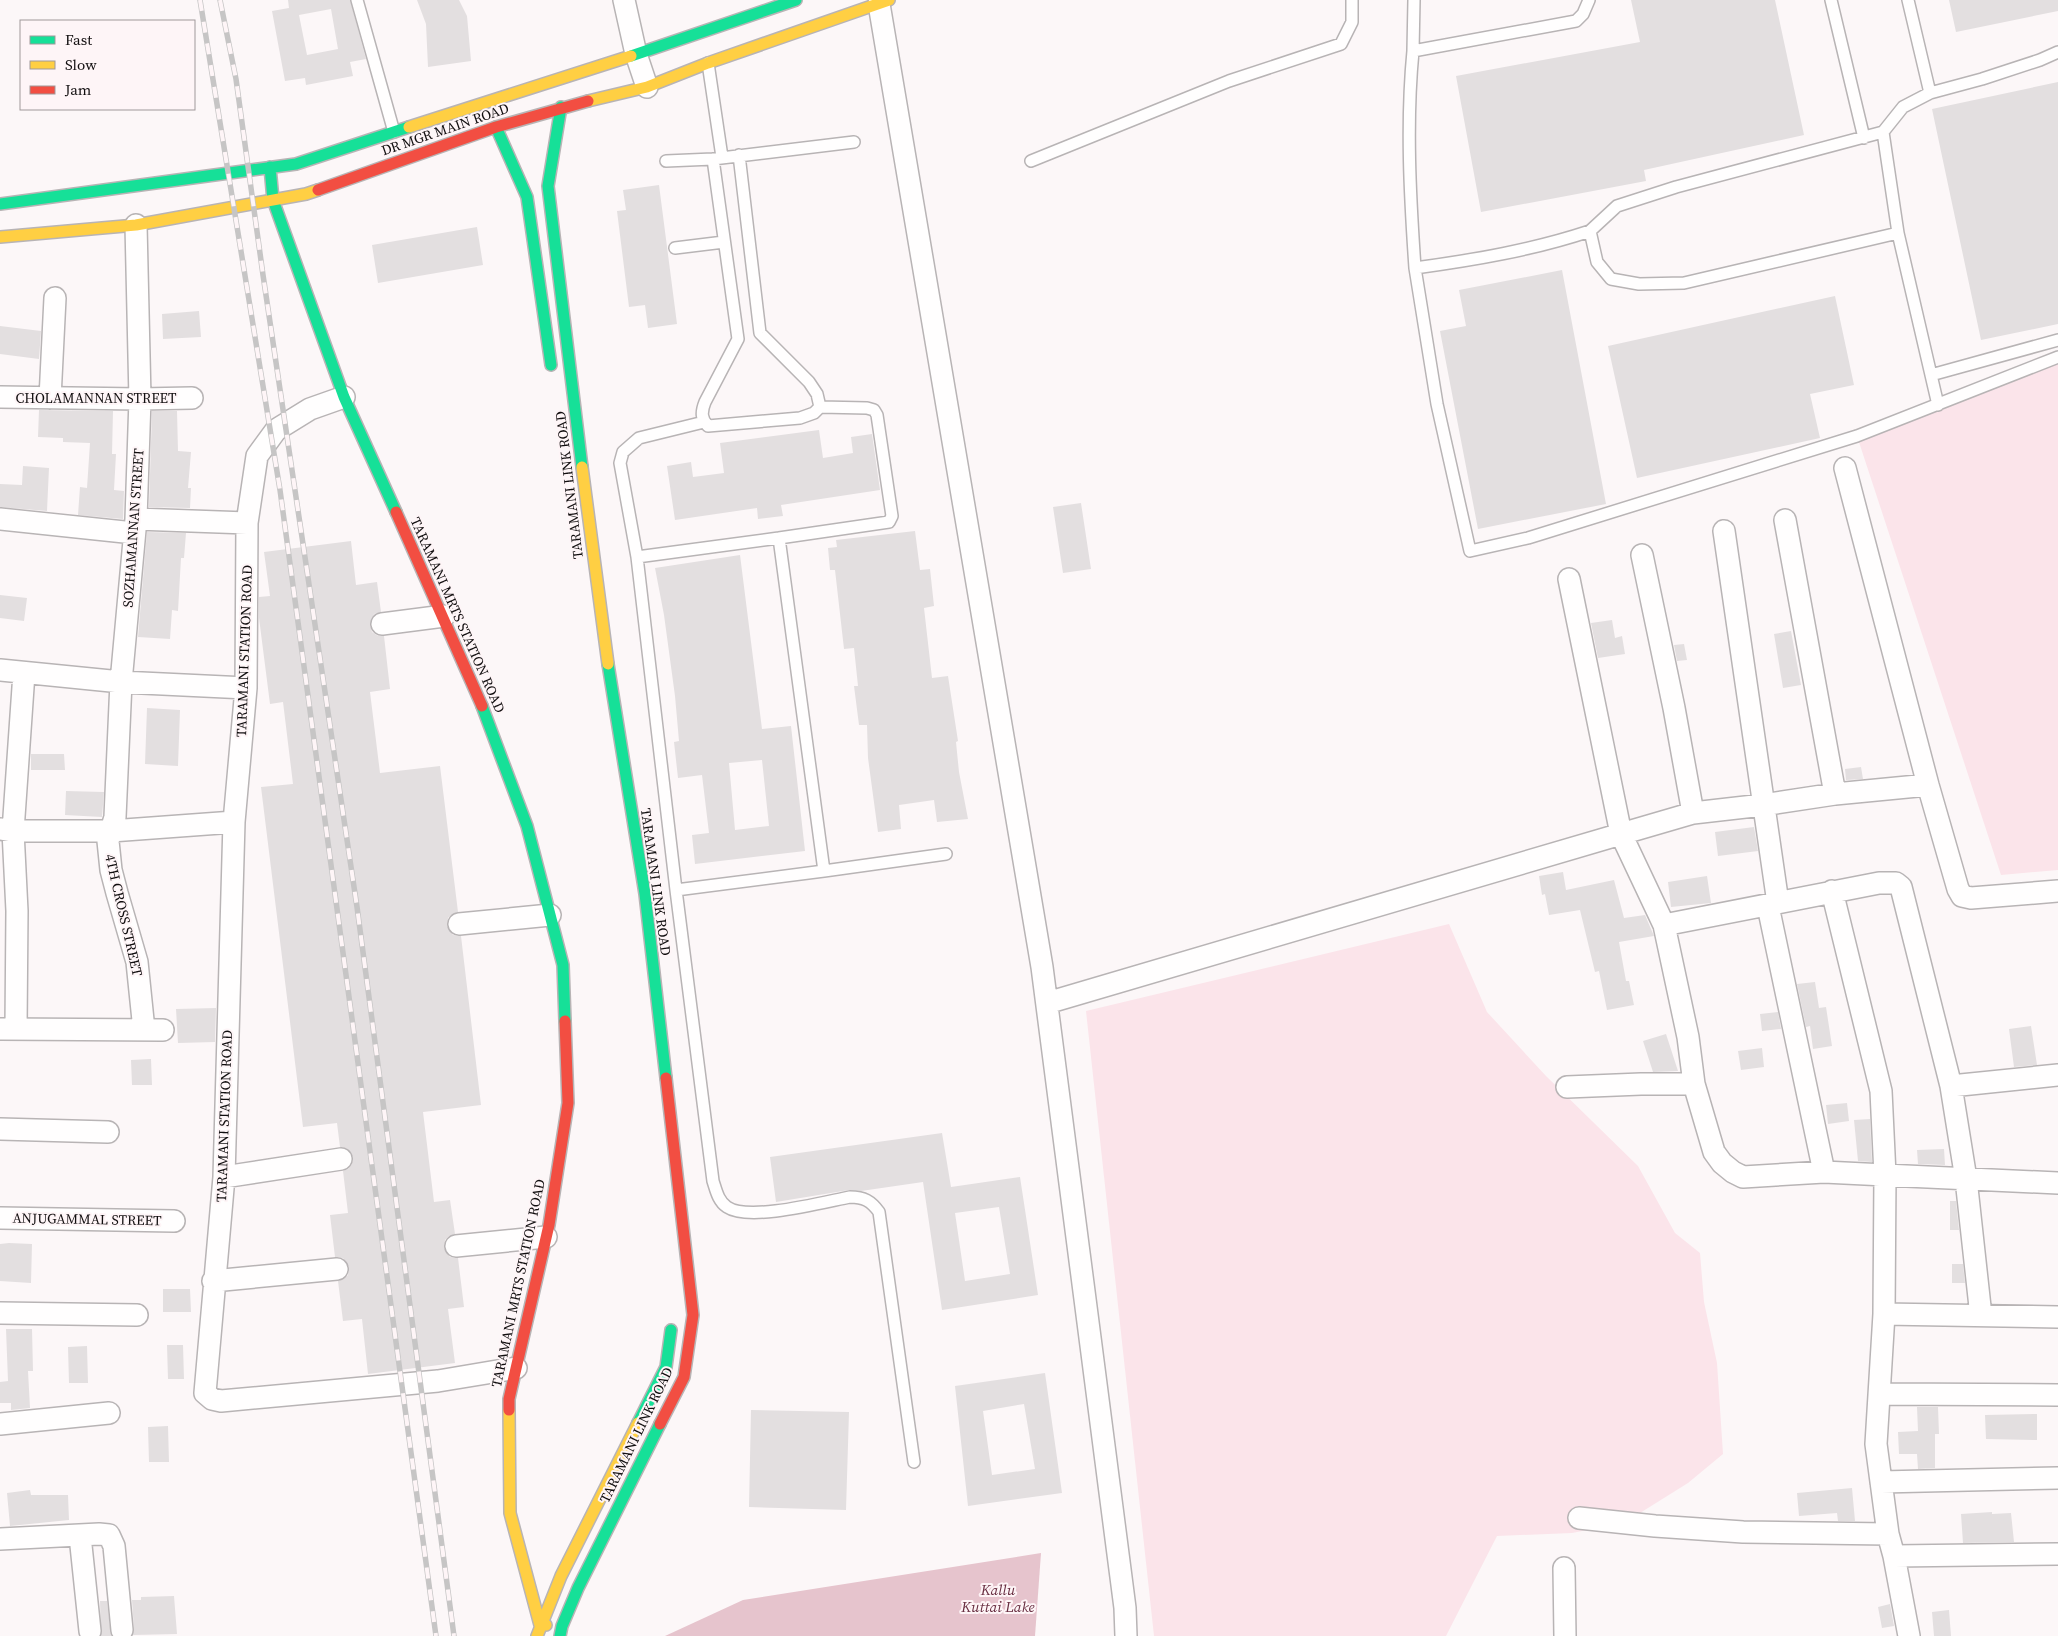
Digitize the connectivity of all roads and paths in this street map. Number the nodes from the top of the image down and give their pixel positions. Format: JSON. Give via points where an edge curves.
{"nodes":[{"id":1,"x":357,"y":0,"type":"edge"},
{"id":2,"x":624,"y":0,"type":"edge"},
{"id":3,"x":796,"y":0,"type":"edge"},
{"id":4,"x":1352,"y":0,"type":"edge"},
{"id":5,"x":1414,"y":0,"type":"edge"},
{"id":6,"x":1589,"y":0,"type":"edge"},
{"id":7,"x":1831,"y":0,"type":"edge"},
{"id":8,"x":1908,"y":0,"type":"edge"},
{"id":9,"x":884,"y":2,"type":"edge"},
{"id":10,"x":1413,"y":51,"type":"junction"},
{"id":11,"x":2058,"y":52,"type":"edge"},
{"id":12,"x":636,"y":54,"type":"junction"},
{"id":13,"x":708,"y":63,"type":"junction"},
{"id":14,"x":647,"y":87,"type":"junction"},
{"id":15,"x":1930,"y":93,"type":"junction"},
{"id":16,"x":561,"y":107,"type":"junction"},
{"id":17,"x":496,"y":126,"type":"junction"},
{"id":18,"x":394,"y":132,"type":"junction"},
{"id":19,"x":1883,"y":132,"type":"junction"},
{"id":20,"x":1864,"y":138,"type":"junction"},
{"id":21,"x":854,"y":142,"type":"dead end"},
{"id":22,"x":738,"y":155,"type":"junction"},
{"id":23,"x":718,"y":158,"type":"junction"},
{"id":24,"x":666,"y":161,"type":"dead end"},
{"id":25,"x":1031,"y":161,"type":"dead end"},
{"id":26,"x":270,"y":167,"type":"junction"},
{"id":27,"x":273,"y":200,"type":"junction"},
{"id":28,"x":0,"y":204,"type":"edge"},
{"id":29,"x":136,"y":225,"type":"junction"},
{"id":30,"x":1590,"y":230,"type":"junction"},
{"id":31,"x":1898,"y":232,"type":"junction"},
{"id":32,"x":0,"y":237,"type":"edge"},
{"id":33,"x":724,"y":242,"type":"junction"},
{"id":34,"x":675,"y":248,"type":"dead end"},
{"id":35,"x":1415,"y":268,"type":"junction"},
{"id":36,"x":55,"y":298,"type":"dead end"},
{"id":37,"x":2058,"y":340,"type":"edge"},
{"id":38,"x":2058,"y":357,"type":"edge"},
{"id":39,"x":552,"y":372,"type":"dead end"},
{"id":40,"x":1931,"y":374,"type":"junction"},
{"id":41,"x":0,"y":397,"type":"edge"},
{"id":42,"x":50,"y":398,"type":"junction"},
{"id":43,"x":192,"y":398,"type":"dead end"},
{"id":44,"x":344,"y":398,"type":"junction"},
{"id":45,"x":140,"y":399,"type":"junction"},
{"id":46,"x":1938,"y":405,"type":"junction"},
{"id":47,"x":820,"y":407,"type":"junction"},
{"id":48,"x":704,"y":422,"type":"junction"},
{"id":49,"x":1845,"y":468,"type":"dead end"},
{"id":50,"x":0,"y":519,"type":"edge"},
{"id":51,"x":1785,"y":520,"type":"dead end"},
{"id":52,"x":248,"y":523,"type":"junction"},
{"id":53,"x":135,"y":526,"type":"junction"},
{"id":54,"x":1724,"y":531,"type":"dead end"},
{"id":55,"x":779,"y":538,"type":"junction"},
{"id":56,"x":1642,"y":555,"type":"dead end"},
{"id":57,"x":637,"y":557,"type":"junction"},
{"id":58,"x":1569,"y":579,"type":"dead end"},
{"id":59,"x":444,"y":616,"type":"junction"},
{"id":60,"x":382,"y":624,"type":"dead end"},
{"id":61,"x":0,"y":670,"type":"edge"},
{"id":62,"x":24,"y":673,"type":"junction"},
{"id":63,"x":121,"y":682,"type":"junction"},
{"id":64,"x":246,"y":688,"type":"junction"},
{"id":65,"x":1928,"y":785,"type":"junction"},
{"id":66,"x":1835,"y":794,"type":"junction"},
{"id":67,"x":1763,"y":806,"type":"junction"},
{"id":68,"x":1692,"y":813,"type":"junction"},
{"id":69,"x":234,"y":822,"type":"junction"},
{"id":70,"x":6,"y":830,"type":"edge"},
{"id":71,"x":111,"y":831,"type":"junction"},
{"id":72,"x":1621,"y":834,"type":"junction"},
{"id":73,"x":946,"y":854,"type":"dead end"},
{"id":74,"x":824,"y":871,"type":"junction"},
{"id":75,"x":676,"y":890,"type":"junction"},
{"id":76,"x":1832,"y":891,"type":"junction"},
{"id":77,"x":2058,"y":891,"type":"edge"},
{"id":78,"x":1773,"y":905,"type":"junction"},
{"id":79,"x":8,"y":911,"type":"edge"},
{"id":80,"x":550,"y":915,"type":"junction"},
{"id":81,"x":459,"y":924,"type":"dead end"},
{"id":82,"x":1664,"y":925,"type":"junction"},
{"id":83,"x":1047,"y":1003,"type":"junction"},
{"id":84,"x":8,"y":1028,"type":"edge"},
{"id":85,"x":2058,"y":1076,"type":"edge"},
{"id":86,"x":1694,"y":1084,"type":"junction"},
{"id":87,"x":1952,"y":1086,"type":"junction"},
{"id":88,"x":1567,"y":1087,"type":"dead end"},
{"id":89,"x":0,"y":1129,"type":"edge"},
{"id":90,"x":108,"y":1132,"type":"dead end"},
{"id":91,"x":341,"y":1159,"type":"dead end"},
{"id":92,"x":1824,"y":1172,"type":"junction"},
{"id":93,"x":1885,"y":1175,"type":"junction"},
{"id":94,"x":224,"y":1177,"type":"junction"},
{"id":95,"x":1966,"y":1179,"type":"junction"},
{"id":96,"x":2058,"y":1183,"type":"edge"},
{"id":97,"x":0,"y":1218,"type":"edge"},
{"id":98,"x":174,"y":1221,"type":"dead end"},
{"id":99,"x":546,"y":1237,"type":"junction"},
{"id":100,"x":456,"y":1246,"type":"dead end"},
{"id":101,"x":337,"y":1269,"type":"dead end"},
{"id":102,"x":213,"y":1281,"type":"junction"},
{"id":103,"x":0,"y":1313,"type":"edge"},
{"id":104,"x":1884,"y":1314,"type":"junction"},
{"id":105,"x":137,"y":1315,"type":"dead end"},
{"id":106,"x":1981,"y":1316,"type":"junction"},
{"id":107,"x":2058,"y":1317,"type":"edge"},
{"id":108,"x":672,"y":1322,"type":"dead end"},
{"id":109,"x":516,"y":1368,"type":"junction"},
{"id":110,"x":1880,"y":1394,"type":"junction"},
{"id":111,"x":2058,"y":1395,"type":"edge"},
{"id":112,"x":109,"y":1414,"type":"dead end"},
{"id":113,"x":0,"y":1424,"type":"edge"},
{"id":114,"x":914,"y":1462,"type":"dead end"},
{"id":115,"x":2058,"y":1478,"type":"edge"},
{"id":116,"x":1880,"y":1482,"type":"junction"},
{"id":117,"x":1579,"y":1518,"type":"dead end"},
{"id":118,"x":1888,"y":1534,"type":"junction"},
{"id":119,"x":80,"y":1536,"type":"junction"},
{"id":120,"x":0,"y":1539,"type":"edge"},
{"id":121,"x":2058,"y":1554,"type":"edge"},
{"id":122,"x":1894,"y":1556,"type":"junction"},
{"id":123,"x":1564,"y":1568,"type":"dead end"},
{"id":124,"x":122,"y":1630,"type":"dead end"},
{"id":125,"x":538,"y":1630,"type":"edge"},
{"id":126,"x":90,"y":1631,"type":"dead end"},
{"id":127,"x":561,"y":1631,"type":"edge"},
{"id":128,"x":1126,"y":1636,"type":"edge"},
{"id":129,"x":1565,"y":1636,"type":"edge"},
{"id":130,"x":1909,"y":1636,"type":"edge"}],
"edges":[{"from":1,"to":18,"type":"lane"},
{"from":2,"to":12,"type":"street"},
{"from":3,"to":12,"type":"street","name":"DR MGR MAIN ROAD"},
{"from":4,"to":25,"type":"lane","via":[[1352,22],[1341,44],[1229,81]]},
{"from":5,"to":10,"type":"lane"},
{"from":6,"to":10,"type":"lane","via":[[1576,21]]},
{"from":7,"to":20,"type":"lane"},
{"from":8,"to":15,"type":"lane"},
{"from":9,"to":13,"type":"street","name":"DR MGR MAIN ROAD"},
{"from":9,"to":83,"type":"street"},
{"from":10,"to":35,"type":"lane","via":[[1409,92]]},
{"from":11,"to":15,"type":"lane","via":[[1982,80]]},
{"from":12,"to":14,"type":"street"},
{"from":12,"to":18,"type":"street","name":"DR MGR MAIN ROAD"},
{"from":13,"to":14,"type":"street","name":"DR MGR MAIN ROAD"},
{"from":13,"to":23,"type":"lane"},
{"from":14,"to":16,"type":"street","name":"DR MGR MAIN ROAD"},
{"from":15,"to":19,"type":"lane","via":[[1903,108]]},
{"from":16,"to":17,"type":"street","name":"DR MGR MAIN ROAD"},
{"from":16,"to":127,"type":"street","name":"TARAMANI LINK ROAD","via":[[548,186],[601,621],[645,894],[693,1315],[684,1377],[578,1588]]},
{"from":17,"to":27,"type":"street","name":"DR MGR MAIN ROAD","via":[[306,194]]},
{"from":17,"to":39,"type":"street","via":[[527,197]]},
{"from":18,"to":26,"type":"street","name":"DR MGR MAIN ROAD","via":[[296,164]]},
{"from":19,"to":20,"type":"lane"},
{"from":19,"to":31,"type":"lane"},
{"from":20,"to":30,"type":"lane","via":[[1676,187],[1617,206]]},
{"from":21,"to":22,"type":"lane"},
{"from":22,"to":23,"type":"lane"},
{"from":22,"to":47,"type":"lane","via":[[760,334],[809,382],[818,394]]},
{"from":23,"to":24,"type":"lane"},
{"from":23,"to":33,"type":"lane"},
{"from":26,"to":27,"type":"street","name":"TARAMANI MRTS STATION ROAD"},
{"from":26,"to":28,"type":"street","name":"DR MGR MAIN ROAD"},
{"from":27,"to":29,"type":"street","name":"DR MGR MAIN ROAD"},
{"from":27,"to":44,"type":"street","name":"TARAMANI MRTS STATION ROAD"},
{"from":29,"to":32,"type":"street","name":"DR MGR MAIN ROAD"},
{"from":29,"to":45,"type":"street","name":"SOZHAMANNAN STREET"},
{"from":30,"to":31,"type":"lane","via":[[1596,262],[1611,279],[1639,284],[1684,283]]},
{"from":30,"to":35,"type":"lane","via":[[1562,240],[1484,258]]},
{"from":31,"to":40,"type":"lane"},
{"from":33,"to":34,"type":"lane"},
{"from":33,"to":48,"type":"lane","via":[[738,339],[705,402],[701,412]]},
{"from":35,"to":46,"type":"lane","via":[[1437,404],[1470,551],[1528,538],[1848,439]]},
{"from":36,"to":42,"type":"street"},
{"from":37,"to":40,"type":"lane"},
{"from":38,"to":46,"type":"lane"},
{"from":40,"to":46,"type":"lane"},
{"from":41,"to":42,"type":"street","name":"CHOLAMANNAN STREET"},
{"from":42,"to":45,"type":"street","name":"CHOLAMANNAN STREET"},
{"from":43,"to":45,"type":"street","name":"CHOLAMANNAN STREET"},
{"from":44,"to":52,"type":"street","name":"TARAMANI STATION ROAD","via":[[310,409],[276,430],[258,456]]},
{"from":44,"to":59,"type":"street","name":"TARAMANI MRTS STATION ROAD"},
{"from":45,"to":53,"type":"street","name":"SOZHAMANNAN STREET"},
{"from":47,"to":48,"type":"lane","via":[[800,418],[708,426]]},
{"from":47,"to":55,"type":"lane","via":[[867,408],[878,415],[891,519],[889,522]]},
{"from":48,"to":57,"type":"lane","via":[[639,438],[623,452],[620,463]]},
{"from":49,"to":65,"type":"street"},
{"from":50,"to":53,"type":"street"},
{"from":51,"to":66,"type":"street"},
{"from":52,"to":53,"type":"street"},
{"from":52,"to":64,"type":"street","name":"TARAMANI STATION ROAD"},
{"from":53,"to":63,"type":"street","name":"SOZHAMANNAN STREET"},
{"from":54,"to":67,"type":"street"},
{"from":55,"to":57,"type":"lane"},
{"from":55,"to":74,"type":"lane"},
{"from":56,"to":68,"type":"street"},
{"from":57,"to":75,"type":"lane"},
{"from":58,"to":72,"type":"street"},
{"from":59,"to":60,"type":"street"},
{"from":59,"to":80,"type":"street","name":"TARAMANI MRTS STATION ROAD","via":[[474,684],[527,826]]},
{"from":61,"to":62,"type":"street"},
{"from":62,"to":63,"type":"street"},
{"from":62,"to":70,"type":"street"},
{"from":63,"to":64,"type":"street"},
{"from":63,"to":71,"type":"street","name":"SOZHAMANNAN STREET","via":[[115,817]]},
{"from":64,"to":69,"type":"street","name":"TARAMANI STATION ROAD"},
{"from":65,"to":66,"type":"street"},
{"from":65,"to":77,"type":"street","via":[[1962,896]]},
{"from":66,"to":67,"type":"street"},
{"from":67,"to":68,"type":"street"},
{"from":67,"to":78,"type":"street"},
{"from":68,"to":72,"type":"street"},
{"from":69,"to":71,"type":"street"},
{"from":69,"to":94,"type":"street","name":"TARAMANI STATION ROAD"},
{"from":70,"to":71,"type":"street"},
{"from":70,"to":79,"type":"street"},
{"from":71,"to":84,"type":"street","name":"4TH CROSS STREET","via":[[108,841],[111,870],[154,1030]]},
{"from":72,"to":82,"type":"street"},
{"from":72,"to":83,"type":"street"},
{"from":73,"to":74,"type":"lane"},
{"from":74,"to":75,"type":"lane"},
{"from":75,"to":114,"type":"lane","via":[[713,1181],[719,1200],[728,1208],[760,1213],[859,1197],[873,1204],[879,1212]]},
{"from":76,"to":78,"type":"street"},
{"from":76,"to":87,"type":"street","via":[[1887,883],[1901,887]]},
{"from":76,"to":93,"type":"street","via":[[1880,1091]]},
{"from":78,"to":82,"type":"street"},
{"from":78,"to":92,"type":"street"},
{"from":79,"to":84,"type":"street"},
{"from":80,"to":81,"type":"street"},
{"from":80,"to":99,"type":"street","name":"TARAMANI MRTS STATION ROAD","via":[[563,965],[568,1103]]},
{"from":82,"to":86,"type":"street","via":[[1688,1037]]},
{"from":83,"to":128,"type":"street"},
{"from":85,"to":87,"type":"street"},
{"from":86,"to":88,"type":"street"},
{"from":86,"to":92,"type":"street","via":[[1714,1152],[1733,1172],[1743,1177]]},
{"from":87,"to":95,"type":"street"},
{"from":89,"to":90,"type":"street"},
{"from":91,"to":94,"type":"street"},
{"from":92,"to":93,"type":"street"},
{"from":93,"to":95,"type":"street"},
{"from":93,"to":104,"type":"street"},
{"from":94,"to":102,"type":"street","name":"TARAMANI STATION ROAD"},
{"from":95,"to":96,"type":"street"},
{"from":95,"to":106,"type":"street"},
{"from":97,"to":98,"type":"street","name":"ANJUGAMMAL STREET"},
{"from":99,"to":100,"type":"street"},
{"from":99,"to":109,"type":"street","name":"TARAMANI MRTS STATION ROAD"},
{"from":101,"to":102,"type":"street"},
{"from":102,"to":109,"type":"street","name":"TARAMANI STATION ROAD","via":[[205,1393],[212,1399],[221,1401],[438,1381]]},
{"from":103,"to":105,"type":"street"},
{"from":104,"to":106,"type":"street"},
{"from":104,"to":110,"type":"street"},
{"from":106,"to":107,"type":"street"},
{"from":108,"to":125,"type":"street","name":"TARAMANI LINK ROAD","via":[[666,1368],[561,1576]]},
{"from":109,"to":125,"type":"street","name":"TARAMANI MRTS STATION ROAD","via":[[509,1399],[510,1513]]},
{"from":110,"to":111,"type":"street"},
{"from":110,"to":116,"type":"street","via":[[1876,1444]]},
{"from":112,"to":113,"type":"street"},
{"from":115,"to":116,"type":"street"},
{"from":116,"to":118,"type":"street"},
{"from":117,"to":118,"type":"street","via":[[1743,1532]]},
{"from":118,"to":122,"type":"street"},
{"from":119,"to":120,"type":"street"},
{"from":119,"to":124,"type":"street","via":[[105,1534],[112,1540]]},
{"from":119,"to":126,"type":"street"},
{"from":121,"to":122,"type":"street"},
{"from":122,"to":130,"type":"street"},
{"from":123,"to":129,"type":"street"},
{"from":125,"to":127,"type":"street"}]}
